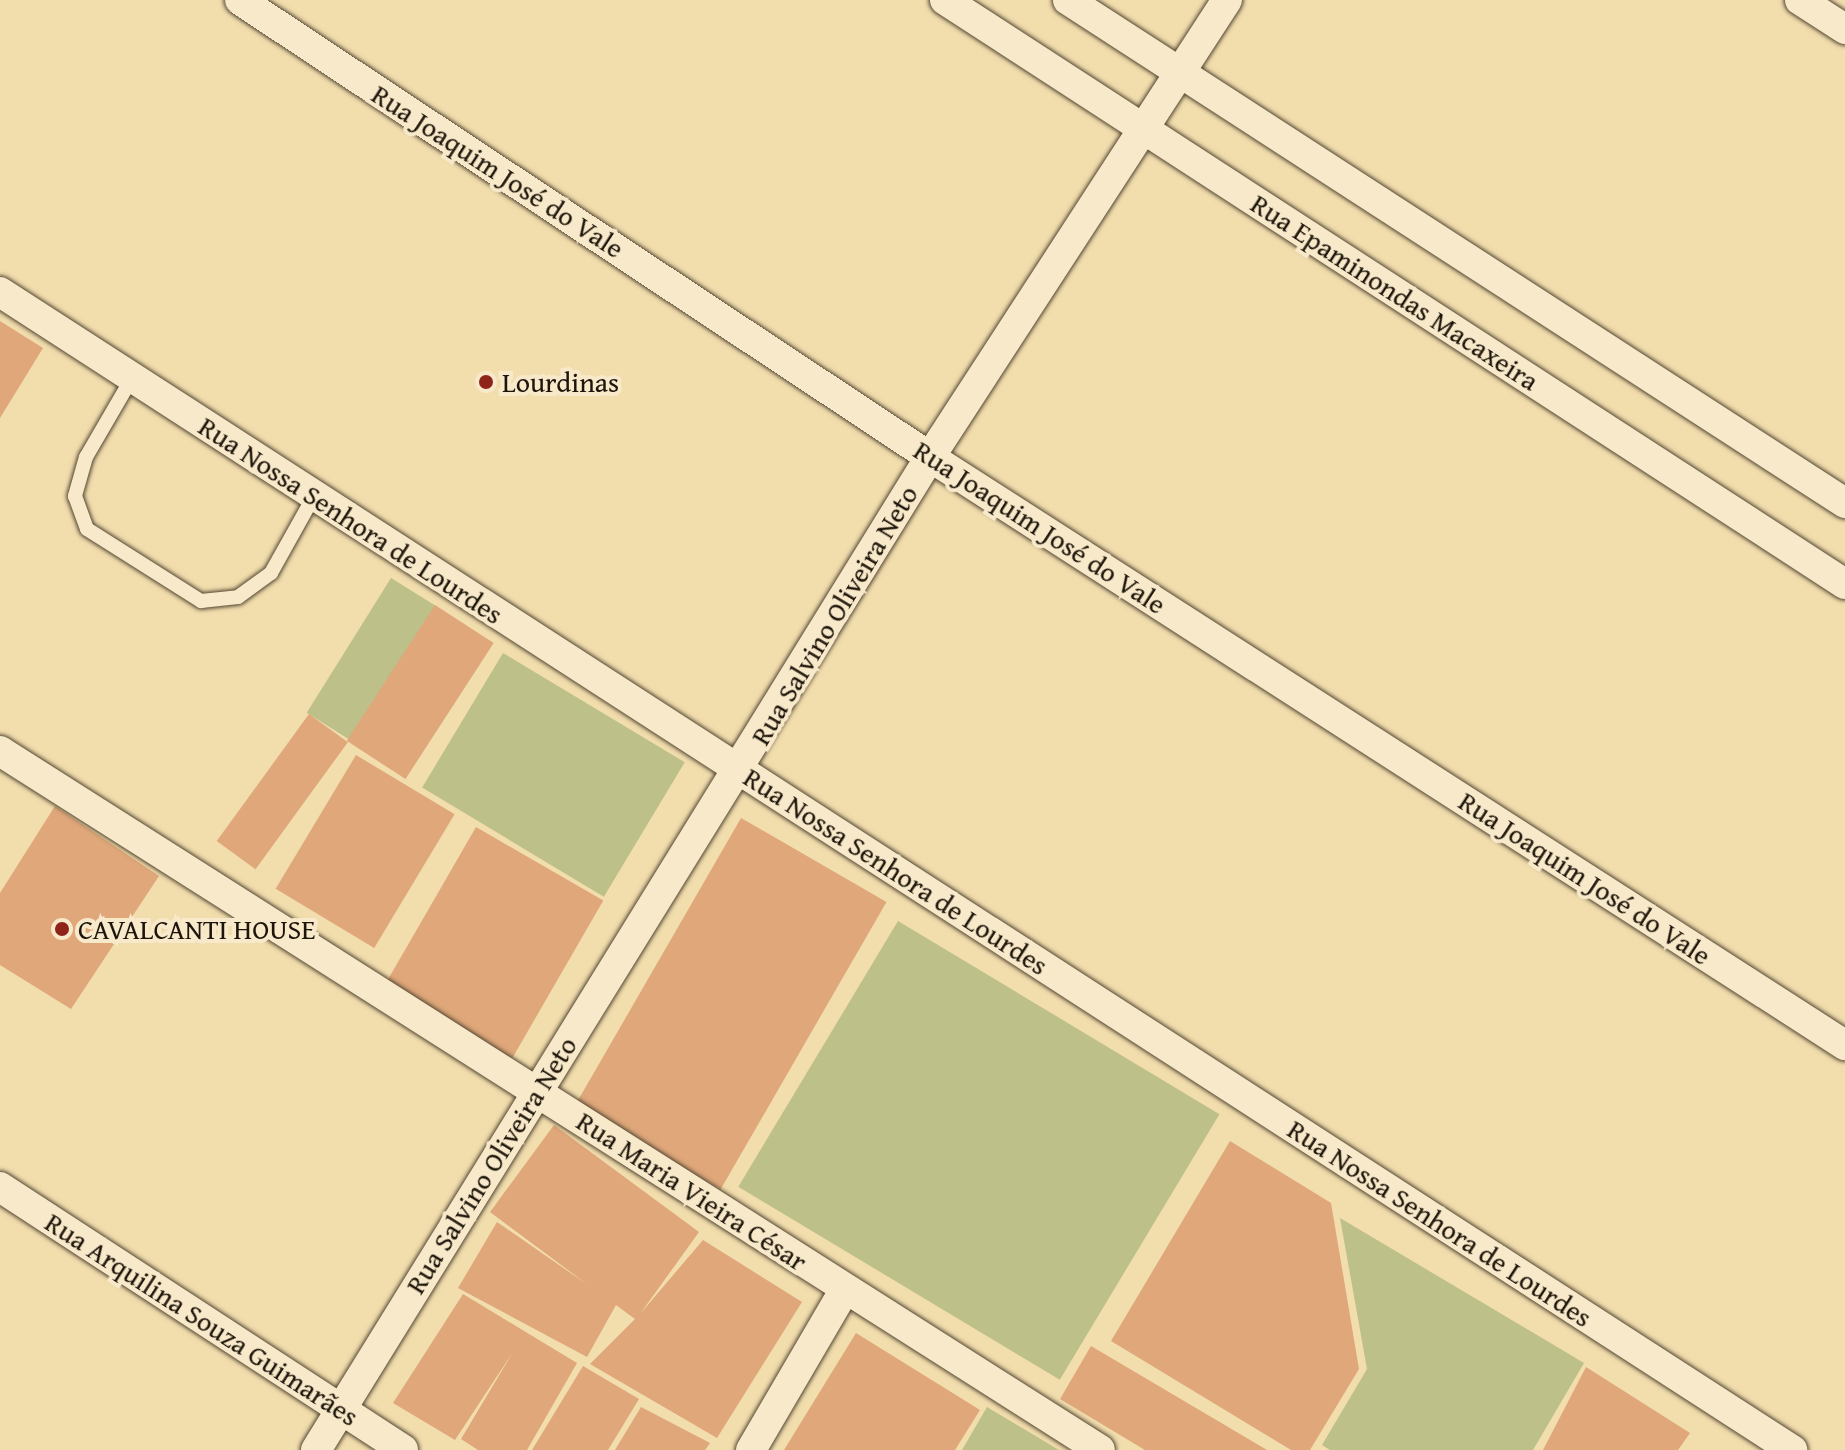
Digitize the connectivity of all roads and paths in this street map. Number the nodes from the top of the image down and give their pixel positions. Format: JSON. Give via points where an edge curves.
{"nodes":[{"id":1,"x":240,"y":0,"type":"edge"},
{"id":2,"x":945,"y":0,"type":"edge"},
{"id":3,"x":1068,"y":0,"type":"edge"},
{"id":4,"x":1227,"y":0,"type":"edge"},
{"id":5,"x":1800,"y":0,"type":"edge"},
{"id":6,"x":1845,"y":29,"type":"edge"},
{"id":7,"x":1181,"y":70,"type":"junction"},
{"id":8,"x":1143,"y":129,"type":"junction"},
{"id":9,"x":0,"y":292,"type":"edge"},
{"id":10,"x":132,"y":378,"type":"junction"},
{"id":11,"x":930,"y":457,"type":"junction"},
{"id":12,"x":314,"y":496,"type":"junction"},
{"id":13,"x":1845,"y":503,"type":"edge"},
{"id":14,"x":1845,"y":584,"type":"edge"},
{"id":15,"x":0,"y":751,"type":"edge"},
{"id":16,"x":740,"y":770,"type":"junction"},
{"id":17,"x":1845,"y":1045,"type":"edge"},
{"id":18,"x":535,"y":1090,"type":"junction"},
{"id":19,"x":0,"y":1187,"type":"edge"},
{"id":20,"x":844,"y":1291,"type":"junction"},
{"id":21,"x":340,"y":1410,"type":"junction"},
{"id":22,"x":316,"y":1450,"type":"edge"},
{"id":23,"x":403,"y":1450,"type":"edge"},
{"id":24,"x":751,"y":1450,"type":"edge"},
{"id":25,"x":1100,"y":1450,"type":"edge"},
{"id":26,"x":1792,"y":1450,"type":"edge"}],
"edges":[{"from":1,"to":11,"type":"street","name":"Rua Joaquim José do Vale"},
{"from":2,"to":8,"type":"street","name":"Rua Epaminondas Macaxeira"},
{"from":3,"to":7,"type":"street"},
{"from":4,"to":7,"type":"street","name":"Rua Salvino Oliveira Neto"},
{"from":5,"to":6,"type":"street"},
{"from":7,"to":8,"type":"street","name":"Rua Salvino Oliveira Neto"},
{"from":7,"to":13,"type":"street"},
{"from":8,"to":11,"type":"street","name":"Rua Salvino Oliveira Neto"},
{"from":8,"to":14,"type":"street","name":"Rua Epaminondas Macaxeira"},
{"from":9,"to":10,"type":"street","name":"Rua Nossa Senhora de Lourdes"},
{"from":10,"to":12,"type":"street","name":"Rua Nossa Senhora de Lourdes"},
{"from":10,"to":12,"type":"lane","via":[[82,470],[75,496],[87,529],[201,601],[238,597],[271,573]]},
{"from":11,"to":16,"type":"street","name":"Rua Salvino Oliveira Neto"},
{"from":11,"to":17,"type":"street","name":"Rua Joaquim José do Vale"},
{"from":12,"to":16,"type":"street","name":"Rua Nossa Senhora de Lourdes"},
{"from":15,"to":18,"type":"street","name":"Rua Maria Vieira César","via":[[377,996]]},
{"from":16,"to":18,"type":"street","name":"Rua Salvino Oliveira Neto"},
{"from":16,"to":26,"type":"street","name":"Rua Nossa Senhora de Lourdes"},
{"from":18,"to":20,"type":"street","name":"Rua Maria Vieira César"},
{"from":18,"to":21,"type":"street","name":"Rua Salvino Oliveira Neto"},
{"from":19,"to":21,"type":"street","name":"Rua Arquilina Souza Guimarães"},
{"from":20,"to":24,"type":"street"},
{"from":20,"to":25,"type":"street","name":"Rua Maria Vieira César"},
{"from":21,"to":22,"type":"street","name":"Rua Salvino Oliveira Neto"},
{"from":21,"to":23,"type":"street","name":"Rua Arquilina Souza Guimarães"}]}
